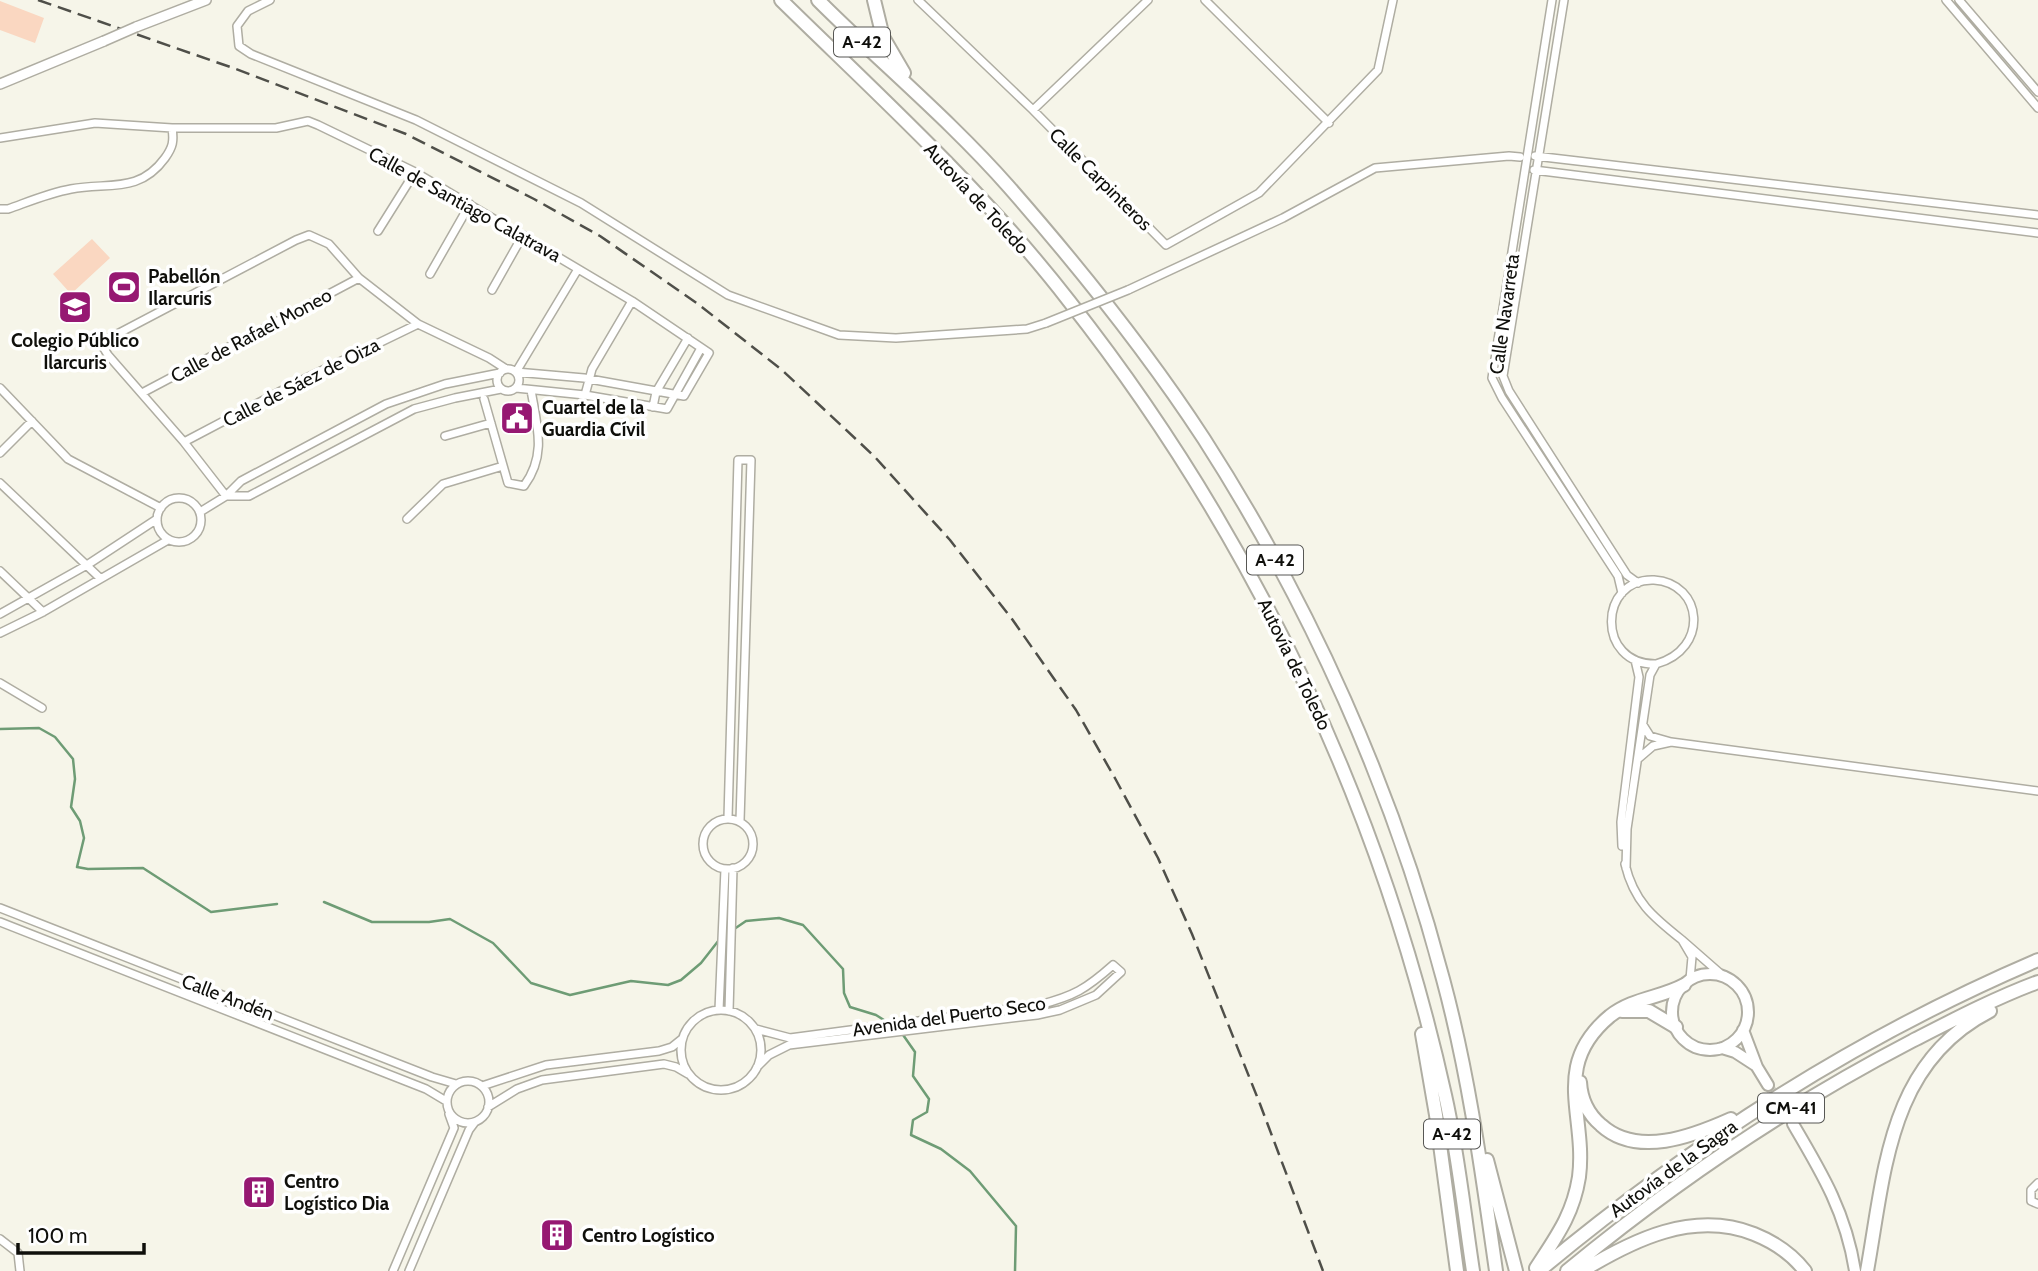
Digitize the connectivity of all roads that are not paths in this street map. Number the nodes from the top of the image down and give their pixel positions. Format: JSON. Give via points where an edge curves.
{"nodes":[{"id":1,"x":206,"y":0,"type":"edge"},
{"id":2,"x":270,"y":0,"type":"edge"},
{"id":3,"x":781,"y":0,"type":"edge"},
{"id":4,"x":818,"y":0,"type":"edge"},
{"id":5,"x":874,"y":0,"type":"edge"},
{"id":6,"x":918,"y":0,"type":"edge"},
{"id":7,"x":1148,"y":0,"type":"edge"},
{"id":8,"x":1205,"y":0,"type":"edge"},
{"id":9,"x":1393,"y":0,"type":"edge"},
{"id":10,"x":1552,"y":0,"type":"edge"},
{"id":11,"x":1563,"y":0,"type":"edge"},
{"id":12,"x":1946,"y":0,"type":"edge"},
{"id":13,"x":1959,"y":0,"type":"edge"},
{"id":14,"x":0,"y":83,"type":"edge"},
{"id":15,"x":907,"y":83,"type":"junction"},
{"id":16,"x":2038,"y":92,"type":"edge"},
{"id":17,"x":2038,"y":108,"type":"edge"},
{"id":18,"x":1033,"y":110,"type":"junction"},
{"id":19,"x":1329,"y":123,"type":"junction"},
{"id":20,"x":172,"y":128,"type":"junction"},
{"id":21,"x":0,"y":138,"type":"edge"},
{"id":22,"x":1524,"y":156,"type":"junction"},
{"id":23,"x":1539,"y":156,"type":"junction"},
{"id":24,"x":1527,"y":169,"type":"junction"},
{"id":25,"x":1536,"y":170,"type":"junction"},
{"id":26,"x":415,"y":172,"type":"junction"},
{"id":27,"x":470,"y":204,"type":"junction"},
{"id":28,"x":0,"y":209,"type":"edge"},
{"id":29,"x":2038,"y":215,"type":"edge"},
{"id":30,"x":378,"y":231,"type":"dead end"},
{"id":31,"x":2038,"y":233,"type":"edge"},
{"id":32,"x":523,"y":235,"type":"junction"},
{"id":33,"x":578,"y":269,"type":"junction"},
{"id":34,"x":430,"y":274,"type":"dead end"},
{"id":35,"x":359,"y":278,"type":"junction"},
{"id":36,"x":492,"y":290,"type":"dead end"},
{"id":37,"x":632,"y":301,"type":"junction"},
{"id":38,"x":418,"y":324,"type":"junction"},
{"id":39,"x":688,"y":338,"type":"junction"},
{"id":40,"x":701,"y":348,"type":"junction"},
{"id":41,"x":503,"y":371,"type":"junction"},
{"id":42,"x":516,"y":372,"type":"junction"},
{"id":43,"x":588,"y":379,"type":"junction"},
{"id":44,"x":0,"y":388,"type":"edge"},
{"id":45,"x":516,"y":388,"type":"junction"},
{"id":46,"x":502,"y":389,"type":"junction"},
{"id":47,"x":531,"y":390,"type":"junction"},
{"id":48,"x":656,"y":392,"type":"junction"},
{"id":49,"x":142,"y":393,"type":"junction"},
{"id":50,"x":585,"y":395,"type":"junction"},
{"id":51,"x":674,"y":395,"type":"junction"},
{"id":52,"x":484,"y":399,"type":"dead end"},
{"id":53,"x":653,"y":407,"type":"junction"},
{"id":54,"x":32,"y":421,"type":"junction"},
{"id":55,"x":491,"y":423,"type":"junction"},
{"id":56,"x":445,"y":436,"type":"dead end"},
{"id":57,"x":184,"y":442,"type":"junction"},
{"id":58,"x":0,"y":453,"type":"edge"},
{"id":59,"x":503,"y":466,"type":"junction"},
{"id":60,"x":0,"y":483,"type":"edge"},
{"id":61,"x":226,"y":496,"type":"junction"},
{"id":62,"x":161,"y":508,"type":"junction"},
{"id":63,"x":200,"y":512,"type":"junction"},
{"id":64,"x":157,"y":519,"type":"junction"},
{"id":65,"x":407,"y":519,"type":"dead end"},
{"id":66,"x":168,"y":540,"type":"junction"},
{"id":67,"x":87,"y":565,"type":"junction"},
{"id":68,"x":0,"y":571,"type":"edge"},
{"id":69,"x":100,"y":578,"type":"junction"},
{"id":70,"x":1638,"y":583,"type":"junction"},
{"id":71,"x":1622,"y":593,"type":"junction"},
{"id":72,"x":28,"y":598,"type":"junction"},
{"id":73,"x":43,"y":612,"type":"junction"},
{"id":74,"x":0,"y":614,"type":"edge"},
{"id":75,"x":0,"y":634,"type":"edge"},
{"id":76,"x":1635,"y":660,"type":"junction"},
{"id":77,"x":1656,"y":664,"type":"junction"},
{"id":78,"x":0,"y":683,"type":"edge"},
{"id":79,"x":42,"y":708,"type":"dead end"},
{"id":80,"x":1643,"y":725,"type":"junction"},
{"id":81,"x":1671,"y":742,"type":"junction"},
{"id":82,"x":1638,"y":758,"type":"junction"},
{"id":83,"x":2038,"y":791,"type":"edge"},
{"id":84,"x":728,"y":818,"type":"junction"},
{"id":85,"x":740,"y":821,"type":"junction"},
{"id":86,"x":1626,"y":868,"type":"junction"},
{"id":87,"x":729,"y":869,"type":"junction"},
{"id":88,"x":0,"y":908,"type":"edge"},
{"id":89,"x":0,"y":922,"type":"edge"},
{"id":90,"x":1682,"y":940,"type":"junction"},
{"id":91,"x":2038,"y":960,"type":"edge"},
{"id":92,"x":1722,"y":975,"type":"junction"},
{"id":93,"x":1687,"y":982,"type":"junction"},
{"id":94,"x":2038,"y":982,"type":"edge"},
{"id":95,"x":2038,"y":989,"type":"edge"},
{"id":96,"x":1420,"y":999,"type":"junction"},
{"id":97,"x":719,"y":1010,"type":"junction"},
{"id":98,"x":729,"y":1011,"type":"junction"},
{"id":99,"x":1615,"y":1013,"type":"junction"},
{"id":100,"x":1676,"y":1027,"type":"junction"},
{"id":101,"x":755,"y":1029,"type":"junction"},
{"id":102,"x":1743,"y":1030,"type":"junction"},
{"id":103,"x":683,"y":1039,"type":"junction"},
{"id":104,"x":1722,"y":1048,"type":"junction"},
{"id":105,"x":1578,"y":1064,"type":"junction"},
{"id":106,"x":757,"y":1067,"type":"junction"},
{"id":107,"x":1757,"y":1067,"type":"junction"},
{"id":108,"x":688,"y":1074,"type":"junction"},
{"id":109,"x":456,"y":1084,"type":"junction"},
{"id":110,"x":1768,"y":1085,"type":"tunnel mouth"},
{"id":111,"x":482,"y":1086,"type":"junction"},
{"id":112,"x":446,"y":1101,"type":"junction"},
{"id":113,"x":488,"y":1107,"type":"junction"},
{"id":114,"x":449,"y":1114,"type":"junction"},
{"id":115,"x":1749,"y":1115,"type":"junction"},
{"id":116,"x":475,"y":1122,"type":"junction"},
{"id":117,"x":1793,"y":1124,"type":"tunnel mouth"},
{"id":118,"x":1476,"y":1127,"type":"junction"},
{"id":119,"x":2038,"y":1183,"type":"edge"},
{"id":120,"x":2038,"y":1204,"type":"edge"},
{"id":121,"x":0,"y":1239,"type":"edge"},
{"id":122,"x":1539,"y":1267,"type":"edge"},
{"id":123,"x":20,"y":1271,"type":"edge"},
{"id":124,"x":393,"y":1271,"type":"edge"},
{"id":125,"x":409,"y":1271,"type":"edge"},
{"id":126,"x":1457,"y":1271,"type":"edge"},
{"id":127,"x":1473,"y":1271,"type":"edge"},
{"id":128,"x":1496,"y":1271,"type":"edge"},
{"id":129,"x":1516,"y":1271,"type":"edge"},
{"id":130,"x":1567,"y":1271,"type":"edge"},
{"id":131,"x":1582,"y":1271,"type":"edge"},
{"id":132,"x":1805,"y":1271,"type":"edge"},
{"id":133,"x":1855,"y":1271,"type":"edge"},
{"id":134,"x":1867,"y":1271,"type":"edge"}],
"edges":[{"from":1,"to":14,"type":"street","bridge":true},
{"from":2,"to":22,"type":"street","bridge":true,"via":[[248,10],[237,26],[239,46],[251,54],[416,120],[580,203],[728,295],[839,335],[896,338],[1027,329],[1128,290],[1283,218],[1375,167]]},
{"from":3,"to":96,"type":"highway","name":"Autovía de Toledo","number":"A-42","via":[[961,177],[1018,240],[1129,379],[1186,464],[1255,582],[1327,729],[1382,871]]},
{"from":4,"to":15,"type":"highway","name":"Autovía de Toledo","number":"A-42"},
{"from":5,"to":15,"type":"highway","via":[[883,37]]},
{"from":6,"to":18,"type":"street","name":"Calle Carpinteros"},
{"from":7,"to":18,"type":"street"},
{"from":8,"to":19,"type":"street"},
{"from":9,"to":19,"type":"street","via":[[1378,70]]},
{"from":10,"to":22,"type":"street","name":"Calle Navarreta"},
{"from":11,"to":23,"type":"street","name":"Calle Navarreta"},
{"from":12,"to":17,"type":"street"},
{"from":13,"to":16,"type":"street"},
{"from":15,"to":118,"type":"highway","name":"Autovía de Toledo","number":"A-42","via":[[1006,183],[1140,348],[1204,440],[1281,570],[1372,765],[1410,869],[1444,981]]},
{"from":18,"to":19,"type":"street","name":"Calle Carpinteros","via":[[1166,245],[1259,193]]},
{"from":20,"to":21,"type":"street","name":"Calle de Santiago Calatrava","via":[[95,124]]},
{"from":20,"to":26,"type":"street","name":"Calle de Santiago Calatrava","via":[[276,128],[308,121]]},
{"from":20,"to":28,"type":"street","via":[[171,150],[145,178],[119,186],[72,189]]},
{"from":22,"to":23,"type":"street"},
{"from":22,"to":24,"type":"street","name":"Calle Navarreta"},
{"from":23,"to":25,"type":"street","name":"Calle Navarreta"},
{"from":23,"to":29,"type":"street"},
{"from":24,"to":25,"type":"street"},
{"from":24,"to":71,"type":"street","name":"Calle Navarreta","via":[[1492,378],[1618,576]]},
{"from":25,"to":31,"type":"street"},
{"from":25,"to":70,"type":"street","name":"Calle Navarreta","via":[[1503,376],[1627,575]]},
{"from":26,"to":27,"type":"street","name":"Calle de Santiago Calatrava"},
{"from":26,"to":30,"type":"street"},
{"from":27,"to":32,"type":"street","name":"Calle de Santiago Calatrava"},
{"from":27,"to":34,"type":"street"},
{"from":32,"to":33,"type":"street","name":"Calle de Santiago Calatrava"},
{"from":32,"to":36,"type":"street"},
{"from":33,"to":37,"type":"street","name":"Calle de Santiago Calatrava"},
{"from":33,"to":42,"type":"street"},
{"from":35,"to":38,"type":"street"},
{"from":35,"to":49,"type":"street","name":"Calle de Rafael Moneo"},
{"from":35,"to":49,"type":"street","via":[[329,244],[309,234],[104,341],[108,355]]},
{"from":37,"to":39,"type":"street","name":"Calle de Santiago Calatrava"},
{"from":37,"to":43,"type":"street"},
{"from":38,"to":41,"type":"street","via":[[489,358]]},
{"from":38,"to":57,"type":"street","name":"Calle de Sáez de Oiza"},
{"from":39,"to":40,"type":"street","name":"Calle de Santiago Calatrava"},
{"from":39,"to":48,"type":"street"},
{"from":40,"to":51,"type":"street"},
{"from":40,"to":51,"type":"street","via":[[709,353],[684,396]]},
{"from":41,"to":42,"type":"street"},
{"from":41,"to":46,"type":"street","via":[[497,383]]},
{"from":41,"to":61,"type":"street","via":[[386,404],[241,481]]},
{"from":42,"to":43,"type":"street"},
{"from":42,"to":45,"type":"street","via":[[520,381]]},
{"from":43,"to":48,"type":"street"},
{"from":43,"to":50,"type":"street"},
{"from":44,"to":54,"type":"street"},
{"from":45,"to":46,"type":"street"},
{"from":45,"to":47,"type":"street"},
{"from":46,"to":61,"type":"street","via":[[414,409],[249,496]]},
{"from":47,"to":50,"type":"street"},
{"from":47,"to":59,"type":"street","via":[[538,462],[524,486],[508,483]]},
{"from":48,"to":51,"type":"street"},
{"from":48,"to":53,"type":"street"},
{"from":49,"to":57,"type":"street"},
{"from":50,"to":53,"type":"street"},
{"from":51,"to":53,"type":"street","via":[[667,410]]},
{"from":52,"to":55,"type":"street"},
{"from":54,"to":58,"type":"street"},
{"from":54,"to":62,"type":"street","via":[[68,459]]},
{"from":55,"to":56,"type":"street"},
{"from":55,"to":59,"type":"street"},
{"from":57,"to":61,"type":"street"},
{"from":59,"to":65,"type":"street","via":[[443,484]]},
{"from":60,"to":67,"type":"street"},
{"from":61,"to":63,"type":"street"},
{"from":62,"to":63,"type":"street","via":[[180,498],[193,502]]},
{"from":62,"to":64,"type":"street"},
{"from":63,"to":66,"type":"street","via":[[201,524],[192,539]]},
{"from":64,"to":66,"type":"street"},
{"from":64,"to":67,"type":"street"},
{"from":66,"to":69,"type":"street"},
{"from":67,"to":69,"type":"street"},
{"from":67,"to":72,"type":"street"},
{"from":68,"to":72,"type":"street"},
{"from":69,"to":73,"type":"street"},
{"from":70,"to":71,"type":"street"},
{"from":70,"to":77,"type":"street","via":[[1652,580],[1672,586],[1688,600],[1693,613],[1690,641],[1670,660]]},
{"from":71,"to":76,"type":"street","via":[[1611,614],[1611,628],[1623,653]]},
{"from":72,"to":73,"type":"street"},
{"from":72,"to":74,"type":"street"},
{"from":73,"to":75,"type":"street"},
{"from":76,"to":77,"type":"street"},
{"from":76,"to":86,"type":"street","via":[[1639,677],[1621,822]]},
{"from":77,"to":80,"type":"street","via":[[1648,684]]},
{"from":78,"to":79,"type":"street"},
{"from":80,"to":81,"type":"street","via":[[1650,736]]},
{"from":80,"to":82,"type":"street"},
{"from":81,"to":82,"type":"street","via":[[1653,746]]},
{"from":81,"to":83,"type":"street"},
{"from":82,"to":86,"type":"street"},
{"from":84,"to":85,"type":"street"},
{"from":84,"to":85,"type":"street","via":[[738,460],[751,460]]},
{"from":84,"to":87,"type":"street","via":[[707,829],[703,846],[710,861]]},
{"from":85,"to":87,"type":"street","via":[[749,829],[754,845],[747,860]]},
{"from":86,"to":90,"type":"street","via":[[1645,910]]},
{"from":87,"to":97,"type":"street"},
{"from":87,"to":98,"type":"street"},
{"from":88,"to":109,"type":"street","name":"Calle Andén"},
{"from":89,"to":112,"type":"street","name":"Calle Andén","via":[[426,1089]]},
{"from":90,"to":92,"type":"street"},
{"from":90,"to":93,"type":"street","via":[[1692,957]]},
{"from":91,"to":115,"type":"highway","name":"Autovía de la Sagra","number":"CM-41","via":[[1886,1033]]},
{"from":92,"to":93,"type":"main road","via":[[1711,973]]},
{"from":92,"to":102,"type":"main road","via":[[1746,998],[1748,1020]]},
{"from":93,"to":99,"type":"highway"},
{"from":93,"to":100,"type":"main road","via":[[1673,1005]]},
{"from":94,"to":130,"type":"highway","name":"Autovía de la Sagra","number":"CM-41","via":[[1938,1028],[1790,1109],[1650,1203]]},
{"from":95,"to":134,"type":"highway","via":[[1980,1016],[1941,1048],[1921,1072],[1890,1143]]},
{"from":96,"to":126,"type":"highway"},
{"from":96,"to":127,"type":"highway","name":"Autovía de Toledo","number":"A-42","via":[[1446,1096]]},
{"from":97,"to":98,"type":"street","name":"Avenida del Puerto Seco"},
{"from":97,"to":103,"type":"street","via":[[699,1016]]},
{"from":98,"to":101,"type":"street","name":"Avenida del Puerto Seco","via":[[747,1019]]},
{"from":99,"to":100,"type":"highway","via":[[1649,1011]]},
{"from":99,"to":105,"type":"highway","via":[[1589,1039]]},
{"from":100,"to":104,"type":"main road","via":[[1690,1044]]},
{"from":101,"to":106,"type":"street","via":[[761,1054]]},
{"from":101,"to":106,"type":"street","name":"Avenida del Puerto Seco","via":[[790,1038],[1039,1005],[1089,987],[1113,965],[1121,972],[1096,995],[1060,1010],[789,1045]]},
{"from":102,"to":104,"type":"main road"},
{"from":102,"to":107,"type":"main road"},
{"from":103,"to":108,"type":"street","via":[[682,1062]]},
{"from":103,"to":111,"type":"street","via":[[665,1049],[546,1065]]},
{"from":104,"to":107,"type":"main road"},
{"from":105,"to":115,"type":"highway","via":[[1587,1107],[1607,1131],[1621,1138],[1653,1143]]},
{"from":105,"to":122,"type":"highway","via":[[1574,1198]]},
{"from":106,"to":108,"type":"street","name":"Avenida del Puerto Seco","via":[[750,1079],[725,1090],[711,1090]]},
{"from":107,"to":110,"type":"main road"},
{"from":108,"to":113,"type":"street","name":"Avenida del Puerto Seco","via":[[664,1064],[558,1077],[517,1089]]},
{"from":109,"to":111,"type":"street","via":[[470,1080]]},
{"from":109,"to":112,"type":"street"},
{"from":111,"to":113,"type":"street"},
{"from":112,"to":114,"type":"street"},
{"from":113,"to":116,"type":"street","name":"Avenida del Puerto Seco"},
{"from":114,"to":116,"type":"street","via":[[461,1123]]},
{"from":114,"to":124,"type":"street","via":[[454,1128]]},
{"from":115,"to":122,"type":"highway","name":"Autovía de la Sagra","number":"CM-41","via":[[1671,1167]]},
{"from":116,"to":125,"type":"street","name":"Avenida del Puerto Seco"},
{"from":117,"to":133,"type":"main road","via":[[1840,1209]]},
{"from":118,"to":128,"type":"highway","name":"Autovía de Toledo","number":"A-42"},
{"from":118,"to":129,"type":"highway"},
{"from":119,"to":120,"type":"street","via":[[2031,1190],[2031,1201]]},
{"from":121,"to":123,"type":"street","via":[[18,1253]]},
{"from":131,"to":132,"type":"highway","via":[[1637,1241],[1694,1225],[1743,1229],[1765,1238]]}]}
